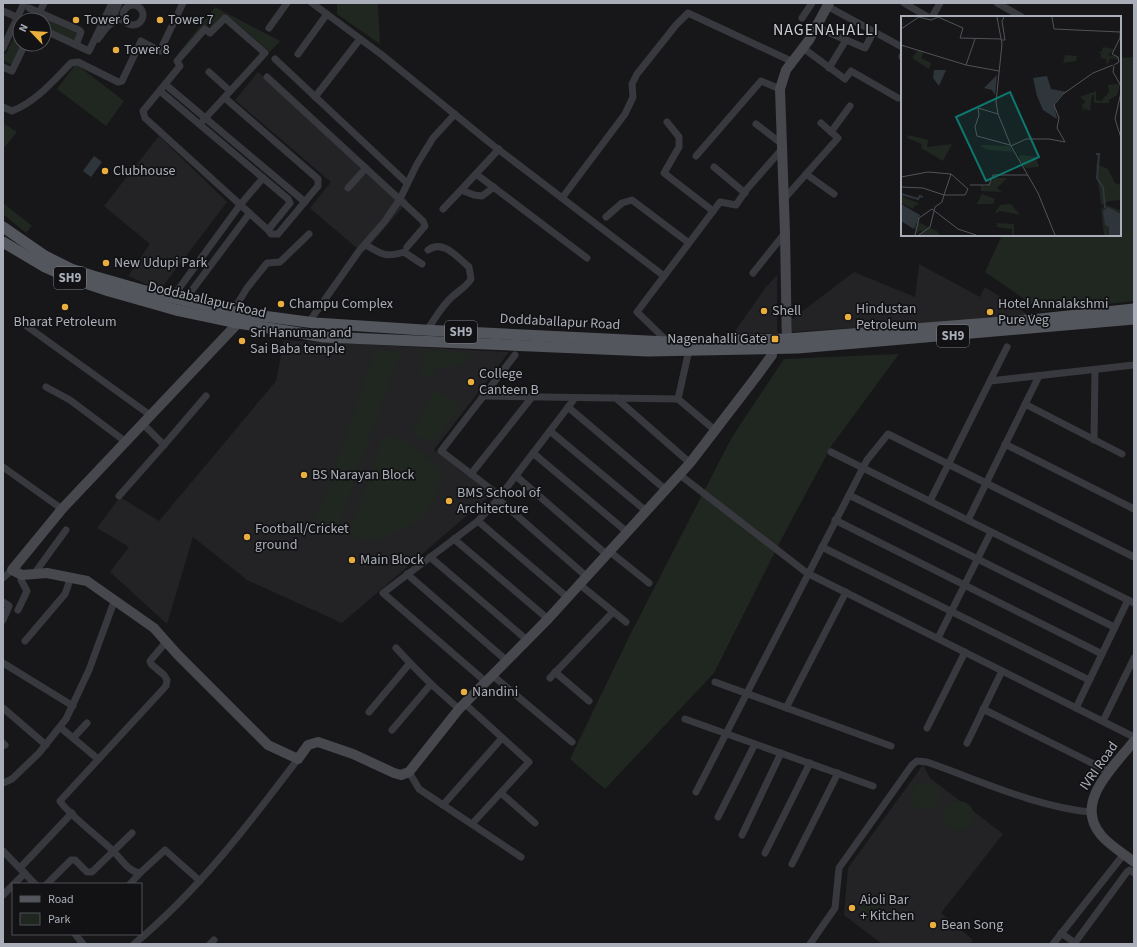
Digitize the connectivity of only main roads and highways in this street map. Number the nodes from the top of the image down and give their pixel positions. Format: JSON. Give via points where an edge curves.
{"nodes":[{"id":1,"x":3,"y":227,"type":"edge"},
{"id":2,"x":3,"y":242,"type":"edge"},
{"id":3,"x":1134,"y":309,"type":"edge"},
{"id":4,"x":237,"y":316,"type":"junction"},
{"id":5,"x":1134,"y":319,"type":"edge"},
{"id":6,"x":772,"y":344,"type":"junction"},
{"id":7,"x":787,"y":344,"type":"junction"}],
"edges":[{"from":1,"to":4,"type":"main road","name":"Doddaballapur Road","number":"SH9","via":[[45,256],[71,269]]},
{"from":2,"to":4,"type":"main road","name":"Doddaballapur Road","number":"SH9","via":[[45,267],[70,278],[144,301]]},
{"from":3,"to":7,"type":"main road","name":"Doddaballapur Road","number":"SH9"},
{"from":4,"to":6,"type":"main road","name":"Doddaballapur Road","number":"SH9","via":[[427,330],[668,342]]},
{"from":4,"to":6,"type":"main road","name":"Doddaballapur Road","number":"SH9","via":[[324,337],[416,342],[648,351]]},
{"from":5,"to":7,"type":"main road","name":"Doddaballapur Road","number":"SH9","via":[[1042,328]]},
{"from":6,"to":7,"type":"main road","name":"Doddaballapur Road","number":"SH9"}]}
